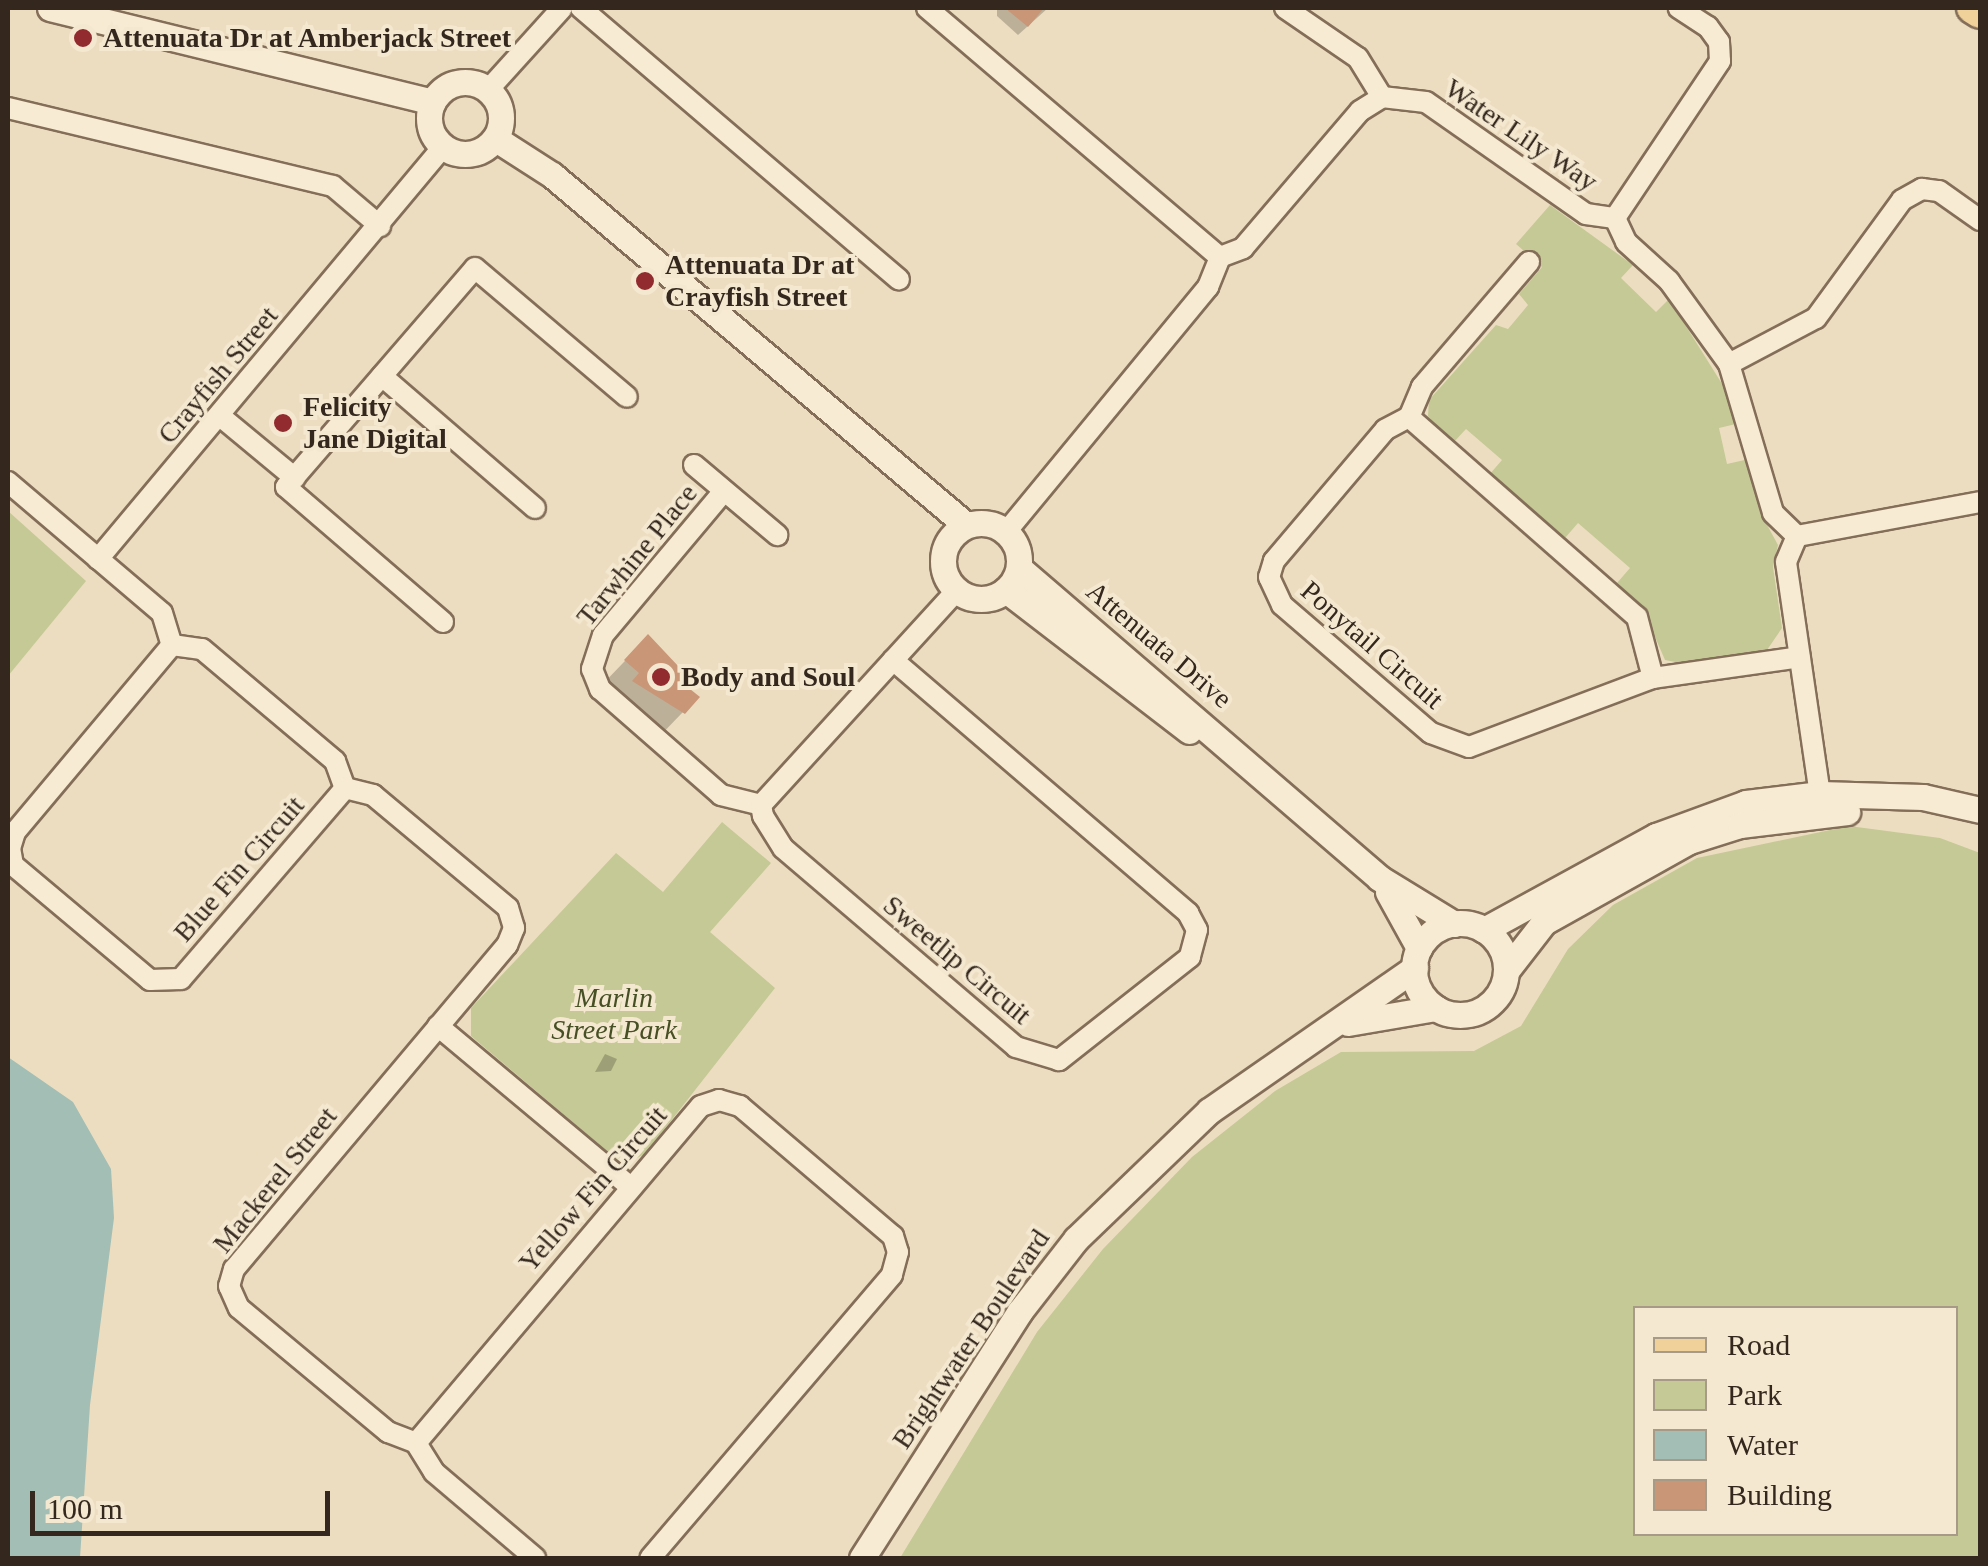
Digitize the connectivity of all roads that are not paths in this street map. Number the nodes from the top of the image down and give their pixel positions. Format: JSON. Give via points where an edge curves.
{"nodes":[{"id":1,"x":50,"y":8,"type":"edge"},
{"id":2,"x":562,"y":8,"type":"edge"},
{"id":3,"x":581,"y":8,"type":"edge"},
{"id":4,"x":927,"y":8,"type":"edge"},
{"id":5,"x":1285,"y":8,"type":"edge"},
{"id":6,"x":1679,"y":8,"type":"edge"},
{"id":7,"x":1972,"y":8,"type":"edge"},
{"id":8,"x":1980,"y":14,"type":"edge"},
{"id":9,"x":488,"y":90,"type":"junction"},
{"id":10,"x":1382,"y":98,"type":"junction"},
{"id":11,"x":434,"y":102,"type":"junction"},
{"id":12,"x":8,"y":108,"type":"edge"},
{"id":13,"x":496,"y":139,"type":"junction"},
{"id":14,"x":443,"y":147,"type":"junction"},
{"id":15,"x":1615,"y":218,"type":"junction"},
{"id":16,"x":1980,"y":220,"type":"edge"},
{"id":17,"x":380,"y":226,"type":"junction"},
{"id":18,"x":1220,"y":257,"type":"junction"},
{"id":19,"x":1529,"y":262,"type":"dead end"},
{"id":20,"x":899,"y":280,"type":"dead end"},
{"id":21,"x":1729,"y":364,"type":"junction"},
{"id":22,"x":382,"y":376,"type":"junction"},
{"id":23,"x":627,"y":397,"type":"dead end"},
{"id":24,"x":220,"y":416,"type":"junction"},
{"id":25,"x":1408,"y":417,"type":"junction"},
{"id":26,"x":694,"y":464,"type":"dead end"},
{"id":27,"x":294,"y":478,"type":"junction"},
{"id":28,"x":8,"y":482,"type":"edge"},
{"id":29,"x":724,"y":491,"type":"junction"},
{"id":30,"x":1980,"y":502,"type":"edge"},
{"id":31,"x":535,"y":508,"type":"dead end"},
{"id":32,"x":958,"y":532,"type":"junction"},
{"id":33,"x":1006,"y":532,"type":"junction"},
{"id":34,"x":777,"y":535,"type":"dead end"},
{"id":35,"x":1796,"y":536,"type":"junction"},
{"id":36,"x":98,"y":559,"type":"junction"},
{"id":37,"x":1012,"y":579,"type":"junction"},
{"id":38,"x":956,"y":590,"type":"junction"},
{"id":39,"x":443,"y":622,"type":"dead end"},
{"id":40,"x":172,"y":645,"type":"junction"},
{"id":41,"x":1800,"y":657,"type":"junction"},
{"id":42,"x":893,"y":660,"type":"junction"},
{"id":43,"x":1653,"y":678,"type":"junction"},
{"id":44,"x":345,"y":788,"type":"junction"},
{"id":45,"x":1821,"y":803,"type":"junction"},
{"id":46,"x":761,"y":804,"type":"junction"},
{"id":47,"x":1980,"y":810,"type":"edge"},
{"id":48,"x":1980,"y":826,"type":"edge"},
{"id":49,"x":1380,"y":878,"type":"junction"},
{"id":50,"x":1454,"y":924,"type":"junction"},
{"id":51,"x":1484,"y":930,"type":"junction"},
{"id":52,"x":1417,"y":958,"type":"junction"},
{"id":53,"x":1506,"y":971,"type":"junction"},
{"id":54,"x":1436,"y":1008,"type":"junction"},
{"id":55,"x":1338,"y":1025,"type":"junction"},
{"id":56,"x":438,"y":1026,"type":"junction"},
{"id":57,"x":628,"y":1186,"type":"junction"},
{"id":58,"x":416,"y":1443,"type":"junction"},
{"id":59,"x":536,"y":1558,"type":"edge"},
{"id":60,"x":650,"y":1558,"type":"edge"},
{"id":61,"x":862,"y":1558,"type":"edge"}],
"edges":[{"from":1,"to":11,"type":"street"},
{"from":2,"to":9,"type":"street"},
{"from":3,"to":20,"type":"street"},
{"from":4,"to":18,"type":"street"},
{"from":5,"to":10,"type":"street","via":[[1358,58]]},
{"from":6,"to":15,"type":"street","via":[[1719,42],[1720,61]]},
{"from":7,"to":8,"type":"main road"},
{"from":9,"to":11,"type":"street","via":[[454,84]]},
{"from":9,"to":13,"type":"street","via":[[502,118]]},
{"from":10,"to":15,"type":"street","name":"Water Lily Way","via":[[1426,102],[1586,214]]},
{"from":10,"to":18,"type":"street","via":[[1360,112],[1244,248]]},
{"from":11,"to":14,"type":"street","via":[[430,129]]},
{"from":12,"to":17,"type":"street","via":[[333,186]]},
{"from":13,"to":14,"type":"street","via":[[465,154]]},
{"from":13,"to":32,"type":"street","via":[[552,175],[858,436]]},
{"from":14,"to":17,"type":"street","name":"Crayfish Street"},
{"from":15,"to":21,"type":"street","name":"Water Lily Way","via":[[1626,242],[1669,281]]},
{"from":16,"to":21,"type":"street","via":[[1939,191],[1922,189],[1902,200],[1816,318]]},
{"from":17,"to":24,"type":"street","name":"Crayfish Street"},
{"from":18,"to":33,"type":"street","via":[[1208,286]]},
{"from":19,"to":25,"type":"street","name":"Ponytail Circuit","via":[[1422,387]]},
{"from":21,"to":35,"type":"street","name":"Water Lily Way","via":[[1774,513]]},
{"from":22,"to":23,"type":"street","via":[[475,268]]},
{"from":22,"to":27,"type":"street"},
{"from":22,"to":31,"type":"street"},
{"from":24,"to":27,"type":"street"},
{"from":24,"to":36,"type":"street","name":"Crayfish Street"},
{"from":25,"to":43,"type":"street","via":[[1636,616]]},
{"from":25,"to":43,"type":"street","name":"Ponytail Circuit","via":[[1386,430],[1274,562],[1269,577],[1282,605],[1445,743],[1469,747]]},
{"from":26,"to":29,"type":"street","name":"Tarwhine Place"},
{"from":27,"to":39,"type":"street","via":[[286,487]]},
{"from":28,"to":36,"type":"street"},
{"from":29,"to":34,"type":"street","name":"Tarwhine Place"},
{"from":29,"to":46,"type":"street","name":"Tarwhine Place","via":[[603,635],[592,669],[600,690],[721,794]]},
{"from":30,"to":35,"type":"street"},
{"from":32,"to":33,"type":"street","via":[[994,525]]},
{"from":32,"to":38,"type":"street","via":[[943,566]]},
{"from":33,"to":37,"type":"street"},
{"from":35,"to":41,"type":"street","via":[[1786,562]]},
{"from":36,"to":40,"type":"street","via":[[162,614]]},
{"from":37,"to":38,"type":"street","via":[[981,599]]},
{"from":37,"to":49,"type":"street","name":"Attenuata Drive"},
{"from":38,"to":42,"type":"street"},
{"from":40,"to":44,"type":"street","via":[[202,649],[335,761]]},
{"from":40,"to":44,"type":"street","name":"Blue Fin Circuit","via":[[16,832],[10,848],[13,865],[150,980],[181,979]]},
{"from":41,"to":43,"type":"street","name":"Ponytail Circuit"},
{"from":41,"to":45,"type":"street"},
{"from":42,"to":46,"type":"street"},
{"from":42,"to":46,"type":"street","name":"Sweetlip Circuit","via":[[1188,913],[1197,930],[1190,957],[1076,1051],[1060,1060],[1038,1058],[783,848]]},
{"from":44,"to":56,"type":"street","name":"Mackerel Street","via":[[373,795],[508,908],[514,928]]},
{"from":45,"to":47,"type":"street","via":[[1923,798]]},
{"from":45,"to":48,"type":"street"},
{"from":45,"to":51,"type":"street","via":[[1746,803],[1656,836]]},
{"from":45,"to":53,"type":"street","via":[[1740,825],[1639,866],[1544,922]]},
{"from":49,"to":50,"type":"street","name":"Attenuata Drive"},
{"from":49,"to":52,"type":"street","name":"Attenuata Drive"},
{"from":50,"to":51,"type":"street"},
{"from":50,"to":52,"type":"street"},
{"from":51,"to":53,"type":"street","via":[[1499,944]]},
{"from":52,"to":54,"type":"street","via":[[1420,991]]},
{"from":52,"to":55,"type":"street","name":"Brightwater Boulevard"},
{"from":53,"to":54,"type":"street","via":[[1500,993],[1478,1012]]},
{"from":54,"to":55,"type":"street","name":"Brightwater Boulevard"},
{"from":55,"to":61,"type":"street","name":"Brightwater Boulevard","via":[[1209,1110],[1076,1239],[1020,1312]]},
{"from":56,"to":57,"type":"street"},
{"from":56,"to":58,"type":"street","name":"Mackerel Street","via":[[234,1269],[229,1286],[239,1308],[388,1432]]},
{"from":57,"to":58,"type":"street","name":"Yellow Fin Circuit"},
{"from":57,"to":60,"type":"street","name":"Yellow Fin Circuit","via":[[701,1106],[719,1100],[740,1106],[893,1236],[898,1252],[892,1275]]},
{"from":58,"to":59,"type":"street","name":"Mackerel Street","via":[[434,1472]]}]}
